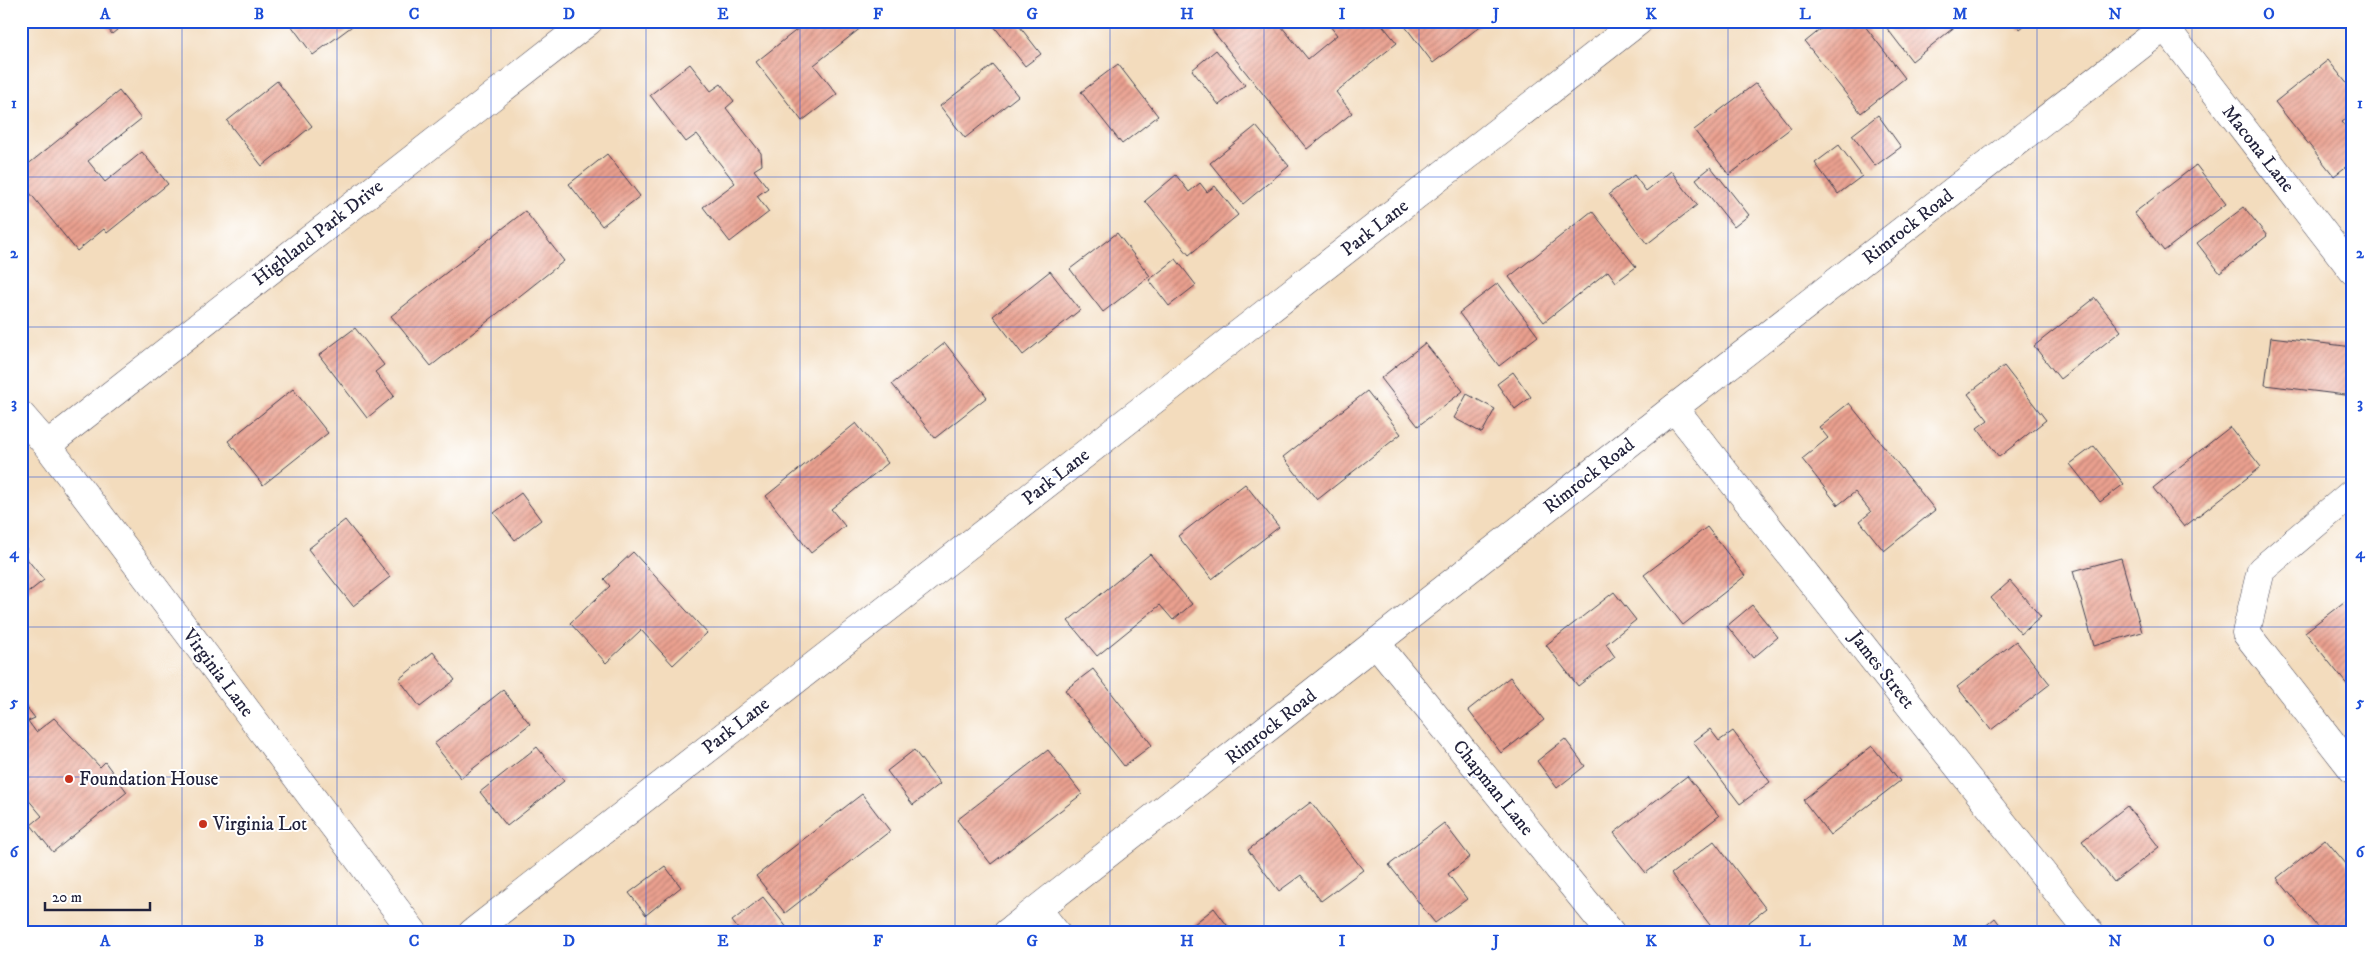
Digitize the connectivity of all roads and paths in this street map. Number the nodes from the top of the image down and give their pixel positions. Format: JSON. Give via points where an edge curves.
{"nodes":[{"id":1,"x":589,"y":21,"type":"edge"},
{"id":2,"x":1639,"y":21,"type":"edge"},
{"id":3,"x":2168,"y":24,"type":"edge"},
{"id":4,"x":560,"y":30,"type":"edge"},
{"id":5,"x":2353,"y":270,"type":"edge"},
{"id":6,"x":1674,"y":408,"type":"junction"},
{"id":7,"x":21,"y":415,"type":"edge"},
{"id":8,"x":47,"y":445,"type":"junction"},
{"id":9,"x":2353,"y":492,"type":"edge"},
{"id":10,"x":1376,"y":643,"type":"junction"},
{"id":11,"x":2353,"y":770,"type":"edge"},
{"id":12,"x":1038,"y":910,"type":"junction"},
{"id":13,"x":414,"y":933,"type":"edge"},
{"id":14,"x":472,"y":933,"type":"edge"},
{"id":15,"x":1007,"y":933,"type":"edge"},
{"id":16,"x":1056,"y":933,"type":"edge"},
{"id":17,"x":1610,"y":933,"type":"edge"},
{"id":18,"x":2090,"y":933,"type":"edge"}],
"edges":[{"from":1,"to":4,"type":"street","name":"Highland Park Drive"},
{"from":2,"to":14,"type":"street","name":"Park Lane"},
{"from":3,"to":5,"type":"street","name":"Macona Lane"},
{"from":3,"to":6,"type":"street","name":"Rimrock Road"},
{"from":4,"to":8,"type":"street","name":"Highland Park Drive"},
{"from":6,"to":10,"type":"street","name":"Rimrock Road"},
{"from":6,"to":18,"type":"street","name":"James Street"},
{"from":7,"to":8,"type":"street","name":"Virginia Lane"},
{"from":8,"to":13,"type":"street","name":"Virginia Lane"},
{"from":9,"to":11,"type":"street","via":[[2261,570],[2246,633]]},
{"from":10,"to":12,"type":"street","name":"Rimrock Road"},
{"from":10,"to":17,"type":"street","name":"Chapman Lane"},
{"from":12,"to":15,"type":"street","name":"Rimrock Road"},
{"from":12,"to":16,"type":"street"}]}
